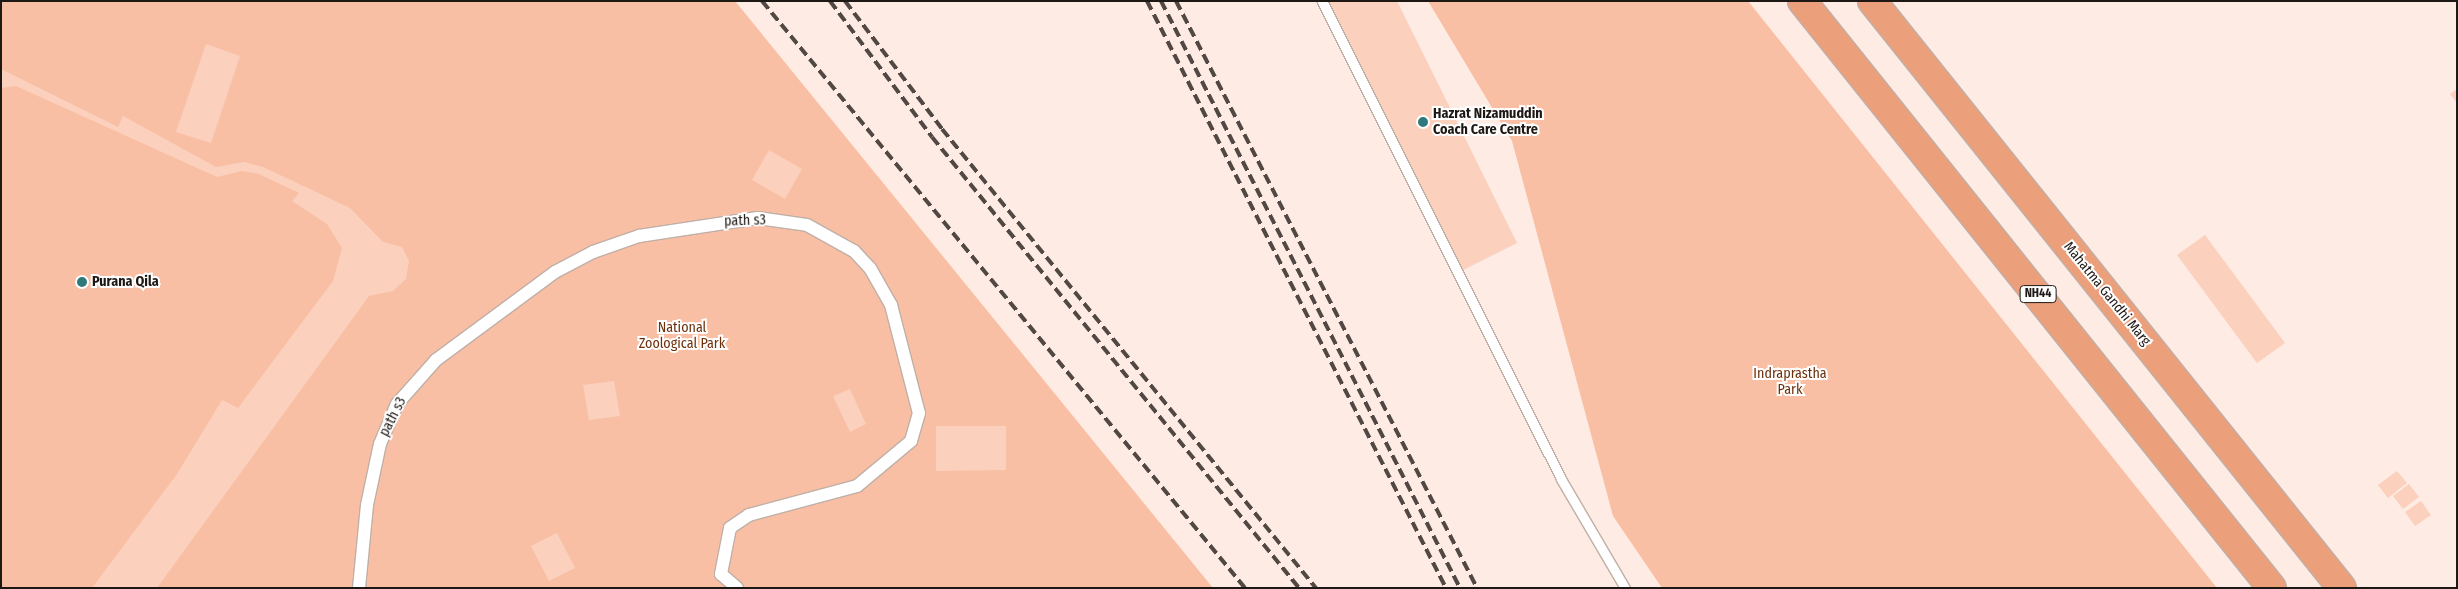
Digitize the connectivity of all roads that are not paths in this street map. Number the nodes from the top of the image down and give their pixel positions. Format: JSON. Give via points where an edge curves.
{"nodes":[{"id":1,"x":1322,"y":1,"type":"edge"},
{"id":2,"x":1802,"y":1,"type":"edge"},
{"id":3,"x":1872,"y":1,"type":"edge"},
{"id":4,"x":359,"y":588,"type":"edge"},
{"id":5,"x":736,"y":588,"type":"edge"},
{"id":6,"x":1624,"y":588,"type":"edge"},
{"id":7,"x":2272,"y":588,"type":"edge"},
{"id":8,"x":2342,"y":588,"type":"edge"}],
"edges":[{"from":1,"to":6,"type":"lane","via":[[1561,478]]},
{"from":2,"to":7,"type":"highway","number":"NH44"},
{"from":3,"to":8,"type":"highway","name":"Mahatma Gandhi Marg"},
{"from":4,"to":5,"type":"street","name":"path s3","via":[[380,444],[397,404],[436,360],[555,272],[593,252],[639,236],[758,218],[807,225],[854,251],[870,268],[891,305],[918,413],[911,441],[857,486],[749,515],[730,528],[721,574]]}]}
